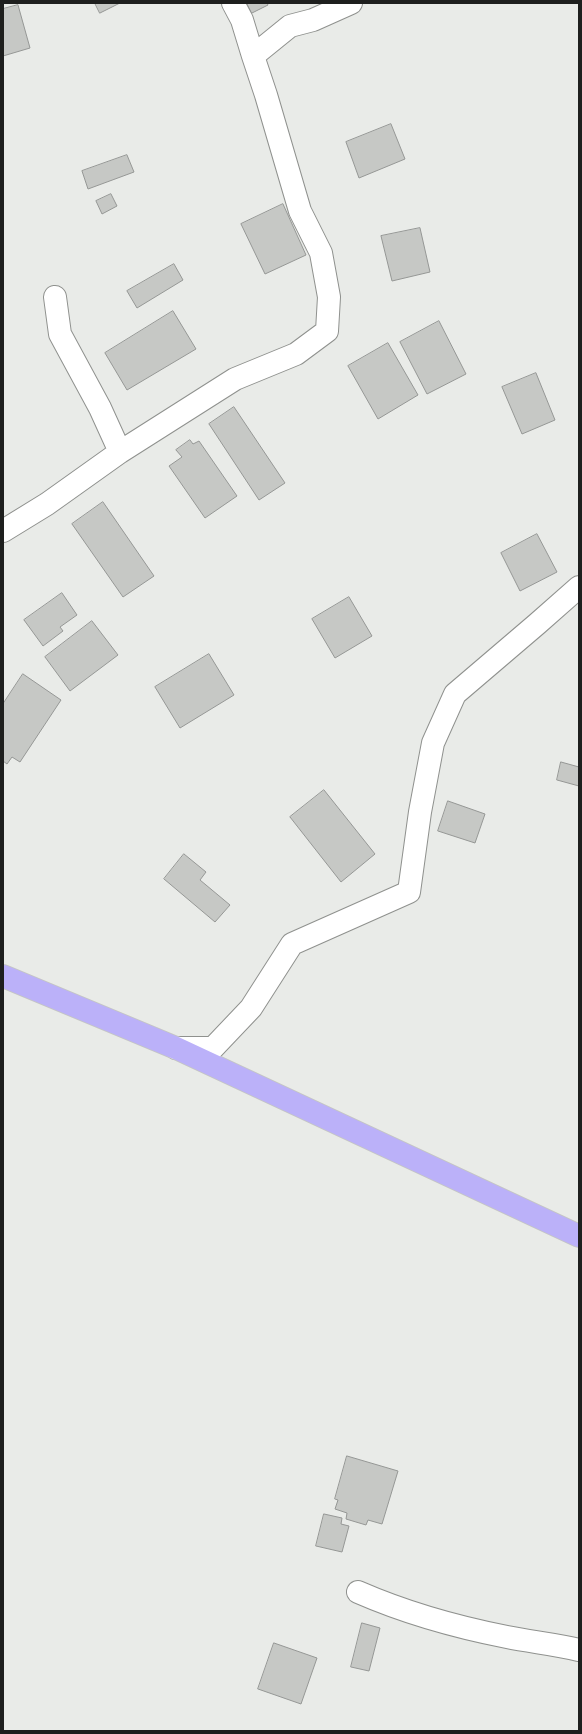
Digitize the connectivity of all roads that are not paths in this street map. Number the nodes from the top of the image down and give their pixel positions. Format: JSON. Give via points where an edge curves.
{"nodes":[{"id":1,"x":233,"y":3,"type":"edge"},
{"id":2,"x":351,"y":3,"type":"edge"},
{"id":3,"x":253,"y":56,"type":"junction"},
{"id":4,"x":55,"y":297,"type":"dead end"},
{"id":5,"x":120,"y":452,"type":"junction"},
{"id":6,"x":3,"y":531,"type":"edge"},
{"id":7,"x":579,"y":586,"type":"edge"},
{"id":8,"x":3,"y":976,"type":"edge"},
{"id":9,"x":176,"y":1048,"type":"junction"},
{"id":10,"x":579,"y":1236,"type":"edge"},
{"id":11,"x":358,"y":1592,"type":"dead end"},
{"id":12,"x":579,"y":1650,"type":"edge"}],
"edges":[{"from":1,"to":3,"type":"street","via":[[242,20]]},
{"from":2,"to":3,"type":"street","via":[[313,20],[290,26]]},
{"from":3,"to":5,"type":"street","via":[[300,211],[321,253],[330,297],[327,331],[296,354],[235,379]]},
{"from":4,"to":5,"type":"street","via":[[60,334],[100,408]]},
{"from":5,"to":6,"type":"street","via":[[47,504]]},
{"from":7,"to":9,"type":"street","via":[[455,694],[433,743],[409,892],[292,944],[251,1008],[213,1048]]},
{"from":8,"to":9,"type":"main road"},
{"from":9,"to":10,"type":"main road"},
{"from":11,"to":12,"type":"street","via":[[388,1605],[445,1623]]}]}
